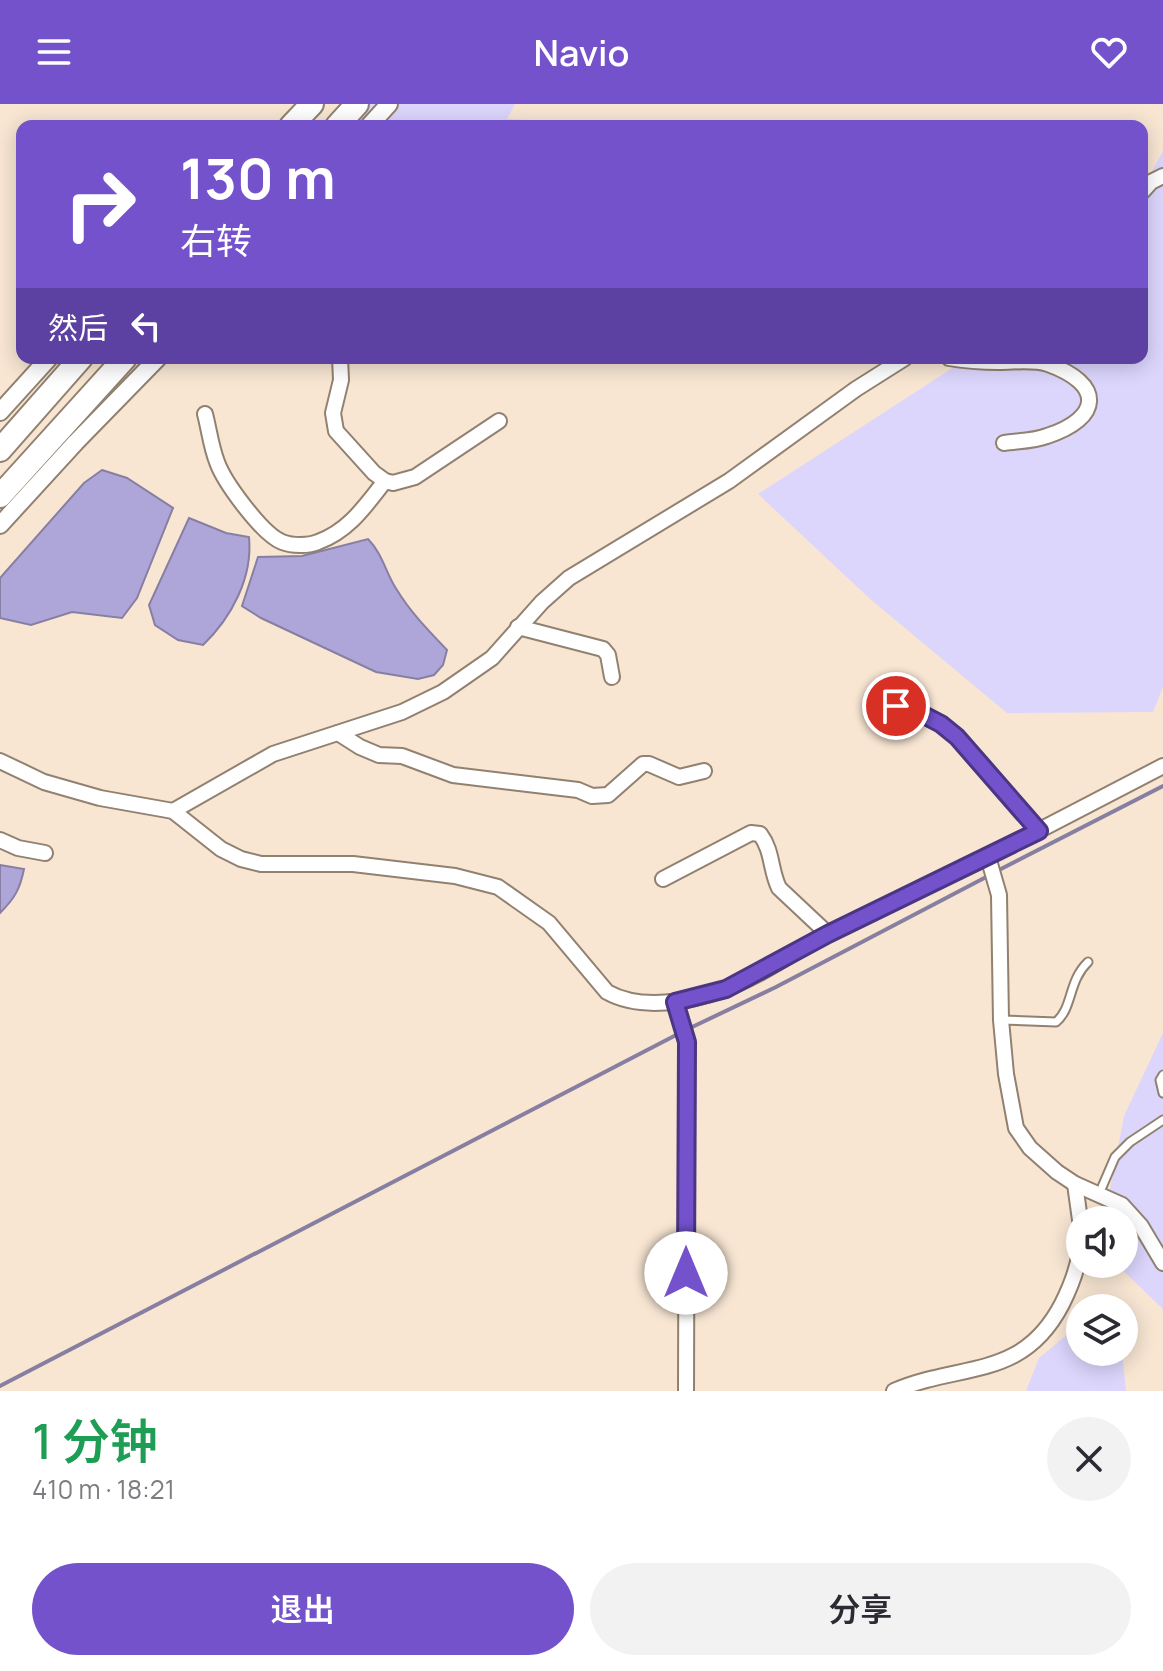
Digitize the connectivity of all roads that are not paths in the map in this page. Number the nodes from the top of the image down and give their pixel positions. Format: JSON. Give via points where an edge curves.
{"nodes":[{"id":1,"x":312,"y":104,"type":"edge"},
{"id":2,"x":357,"y":104,"type":"edge"},
{"id":3,"x":389,"y":104,"type":"edge"},
{"id":4,"x":297,"y":120,"type":"edge"},
{"id":5,"x":342,"y":120,"type":"edge"},
{"id":6,"x":374,"y":120,"type":"edge"},
{"id":7,"x":44,"y":364,"type":"edge"},
{"id":8,"x":76,"y":364,"type":"edge"},
{"id":9,"x":120,"y":364,"type":"edge"},
{"id":10,"x":152,"y":364,"type":"edge"},
{"id":11,"x":340,"y":364,"type":"edge"},
{"id":12,"x":896,"y":364,"type":"edge"},
{"id":13,"x":1047,"y":364,"type":"edge"},
{"id":14,"x":0,"y":412,"type":"edge"},
{"id":15,"x":205,"y":414,"type":"dead end"},
{"id":16,"x":499,"y":421,"type":"dead end"},
{"id":17,"x":1004,"y":443,"type":"dead end"},
{"id":18,"x":0,"y":450,"type":"edge"},
{"id":19,"x":385,"y":481,"type":"junction"},
{"id":20,"x":0,"y":496,"type":"edge"},
{"id":21,"x":0,"y":525,"type":"edge"},
{"id":22,"x":518,"y":627,"type":"junction"},
{"id":23,"x":612,"y":677,"type":"dead end"},
{"id":24,"x":896,"y":706,"type":"dead end"},
{"id":25,"x":338,"y":733,"type":"junction"},
{"id":26,"x":0,"y":761,"type":"edge"},
{"id":27,"x":1163,"y":766,"type":"edge"},
{"id":28,"x":704,"y":771,"type":"dead end"},
{"id":29,"x":173,"y":811,"type":"junction"},
{"id":30,"x":1039,"y":831,"type":"junction"},
{"id":31,"x":0,"y":840,"type":"edge"},
{"id":32,"x":45,"y":853,"type":"dead end"},
{"id":33,"x":990,"y":861,"type":"junction"},
{"id":34,"x":663,"y":879,"type":"dead end"},
{"id":35,"x":828,"y":934,"type":"junction"},
{"id":36,"x":1088,"y":962,"type":"dead end"},
{"id":37,"x":675,"y":1002,"type":"junction"},
{"id":38,"x":1001,"y":1020,"type":"junction"},
{"id":39,"x":1163,"y":1075,"type":"edge"},
{"id":40,"x":1163,"y":1093,"type":"edge"},
{"id":41,"x":1163,"y":1120,"type":"edge"},
{"id":42,"x":1075,"y":1184,"type":"junction"},
{"id":43,"x":1099,"y":1194,"type":"junction"},
{"id":44,"x":1078,"y":1206,"type":"edge"},
{"id":45,"x":1163,"y":1263,"type":"edge"},
{"id":46,"x":1074,"y":1278,"type":"edge"},
{"id":47,"x":686,"y":1391,"type":"edge"},
{"id":48,"x":894,"y":1391,"type":"edge"}],
"edges":[{"from":1,"to":4,"type":"highway"},
{"from":2,"to":5,"type":"highway"},
{"from":3,"to":6,"type":"street"},
{"from":7,"to":14,"type":"street"},
{"from":8,"to":18,"type":"highway"},
{"from":9,"to":20,"type":"highway"},
{"from":10,"to":21,"type":"street"},
{"from":11,"to":19,"type":"street","via":[[333,413],[336,431]]},
{"from":12,"to":22,"type":"street","via":[[729,481],[569,578]]},
{"from":13,"to":17,"type":"street","via":[[1082,382],[1090,393],[1088,410],[1045,437]]},
{"from":15,"to":19,"type":"street","via":[[217,462],[234,494],[280,542],[315,544],[332,536],[354,520]]},
{"from":16,"to":19,"type":"street","via":[[415,477]]},
{"from":22,"to":23,"type":"street","via":[[603,649]]},
{"from":22,"to":25,"type":"street","via":[[492,658],[443,692]]},
{"from":24,"to":30,"type":"street","via":[[929,718],[957,737]]},
{"from":25,"to":28,"type":"street","via":[[379,755],[402,756],[453,775],[592,796],[608,795],[643,764],[679,777]]},
{"from":25,"to":29,"type":"street","via":[[273,754]]},
{"from":26,"to":29,"type":"street","via":[[44,782]]},
{"from":27,"to":30,"type":"street"},
{"from":29,"to":37,"type":"street","via":[[221,849],[261,864],[353,864],[455,876],[498,887],[549,923],[607,992],[635,1001]]},
{"from":30,"to":33,"type":"street"},
{"from":31,"to":32,"type":"street"},
{"from":33,"to":35,"type":"street"},
{"from":33,"to":38,"type":"street","via":[[1001,917]]},
{"from":34,"to":35,"type":"street","via":[[751,833],[760,834],[769,846],[779,888]]},
{"from":35,"to":37,"type":"street","via":[[726,989]]},
{"from":36,"to":38,"type":"lane","via":[[1077,974],[1056,1022]]},
{"from":37,"to":47,"type":"street","via":[[687,1042]]},
{"from":38,"to":42,"type":"street","via":[[1016,1128],[1030,1148]]},
{"from":39,"to":40,"type":"lane"},
{"from":41,"to":43,"type":"lane","via":[[1115,1157]]},
{"from":42,"to":43,"type":"street"},
{"from":42,"to":44,"type":"street"},
{"from":43,"to":45,"type":"street","via":[[1131,1213]]},
{"from":46,"to":48,"type":"street","via":[[1056,1315],[1020,1354]]}]}
